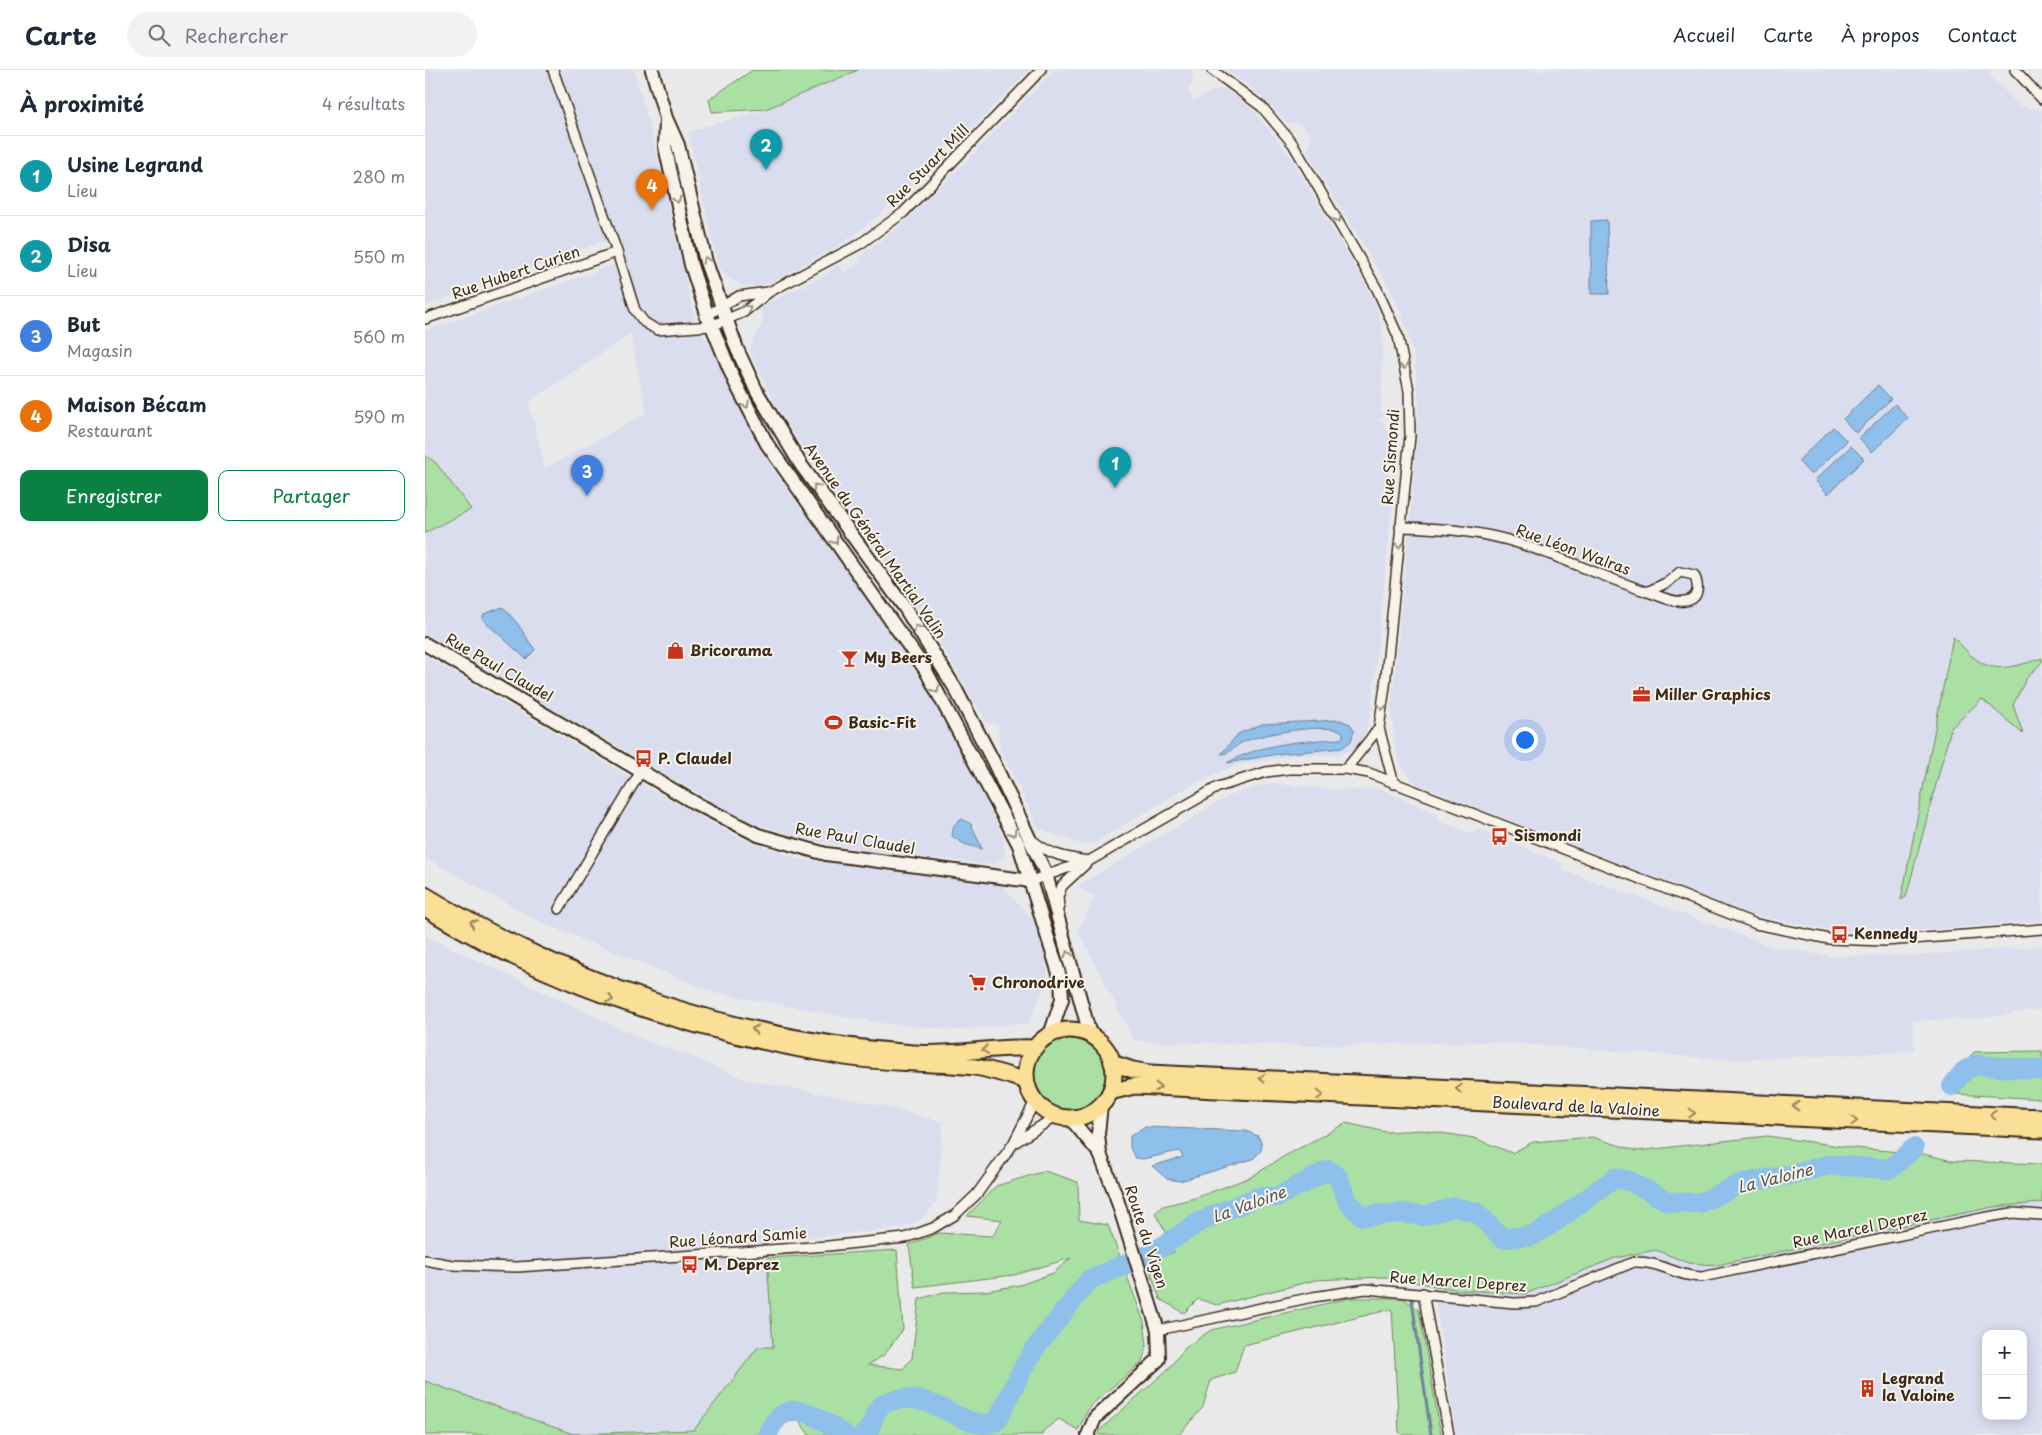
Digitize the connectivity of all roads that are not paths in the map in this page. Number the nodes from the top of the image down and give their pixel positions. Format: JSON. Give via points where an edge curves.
{"nodes":[{"id":1,"x":553,"y":70,"type":"edge"},
{"id":2,"x":652,"y":70,"type":"edge"},
{"id":3,"x":1041,"y":70,"type":"edge"},
{"id":4,"x":1213,"y":70,"type":"edge"},
{"id":5,"x":2015,"y":70,"type":"edge"},
{"id":6,"x":2042,"y":99,"type":"edge"},
{"id":7,"x":666,"y":118,"type":"junction"},
{"id":8,"x":617,"y":252,"type":"junction"},
{"id":9,"x":769,"y":292,"type":"junction"},
{"id":10,"x":721,"y":306,"type":"junction"},
{"id":11,"x":425,"y":319,"type":"edge"},
{"id":12,"x":709,"y":320,"type":"junction"},
{"id":13,"x":725,"y":320,"type":"junction"},
{"id":14,"x":1401,"y":526,"type":"junction"},
{"id":15,"x":1647,"y":592,"type":"junction"},
{"id":16,"x":425,"y":644,"type":"edge"},
{"id":17,"x":1379,"y":728,"type":"junction"},
{"id":18,"x":1347,"y":769,"type":"junction"},
{"id":19,"x":641,"y":771,"type":"junction"},
{"id":20,"x":1394,"y":784,"type":"junction"},
{"id":21,"x":1030,"y":838,"type":"junction"},
{"id":22,"x":1089,"y":861,"type":"junction"},
{"id":23,"x":1071,"y":875,"type":"junction"},
{"id":24,"x":1048,"y":878,"type":"junction"},
{"id":25,"x":1031,"y":881,"type":"junction"},
{"id":26,"x":425,"y":896,"type":"edge"},
{"id":27,"x":425,"y":908,"type":"edge"},
{"id":28,"x":559,"y":909,"type":"dead end"},
{"id":29,"x":1061,"y":925,"type":"junction"},
{"id":30,"x":2042,"y":929,"type":"edge"},
{"id":31,"x":1049,"y":1035,"type":"junction"},
{"id":32,"x":1090,"y":1035,"type":"junction"},
{"id":33,"x":1034,"y":1048,"type":"junction"},
{"id":34,"x":1112,"y":1063,"type":"junction"},
{"id":35,"x":1026,"y":1081,"type":"junction"},
{"id":36,"x":1110,"y":1092,"type":"junction"},
{"id":37,"x":1035,"y":1101,"type":"junction"},
{"id":38,"x":1101,"y":1105,"type":"junction"},
{"id":39,"x":1052,"y":1114,"type":"junction"},
{"id":40,"x":2042,"y":1117,"type":"edge"},
{"id":41,"x":1070,"y":1118,"type":"junction"},
{"id":42,"x":2042,"y":1130,"type":"edge"},
{"id":43,"x":1013,"y":1144,"type":"junction"},
{"id":44,"x":1100,"y":1154,"type":"junction"},
{"id":45,"x":2042,"y":1215,"type":"edge"},
{"id":46,"x":425,"y":1260,"type":"edge"},
{"id":47,"x":1423,"y":1293,"type":"junction"},
{"id":48,"x":1158,"y":1330,"type":"junction"},
{"id":49,"x":1088,"y":1435,"type":"edge"},
{"id":50,"x":1449,"y":1435,"type":"edge"}],
"edges":[{"from":1,"to":8,"type":"street"},
{"from":2,"to":7,"type":"main road","name":"Avenue du Général Martial Valin"},
{"from":3,"to":9,"type":"street","name":"Rue Stuart Mill","via":[[903,213],[845,253]]},
{"from":4,"to":14,"type":"street","name":"Rue Sismondi","one_way":true,"via":[[1262,107],[1293,144],[1377,289],[1399,336],[1409,391],[1409,436]]},
{"from":5,"to":6,"type":"street"},
{"from":10,"to":7,"type":"main road","name":"Avenue du Général Martial Valin","one_way":true,"via":[[706,262],[678,145]]},
{"from":7,"to":12,"type":"main road","name":"Avenue du Général Martial Valin","one_way":true,"via":[[665,146],[691,265]]},
{"from":8,"to":11,"type":"street","name":"Rue Hubert Curien"},
{"from":8,"to":12,"type":"street","name":"Rue Stuart Mill","via":[[635,310],[644,322],[657,330],[678,330]]},
{"from":9,"to":10,"type":"street","name":"Rue Stuart Mill","via":[[739,296]]},
{"from":13,"to":9,"type":"street","name":"Rue Stuart Mill","one_way":true,"via":[[744,312]]},
{"from":10,"to":12,"type":"street","name":"Rue Stuart Mill"},
{"from":10,"to":13,"type":"main road","name":"Avenue du Général Martial Valin"},
{"from":12,"to":13,"type":"street","name":"Rue Stuart Mill"},
{"from":12,"to":25,"type":"main road","name":"Avenue du Général Martial Valin","one_way":true,"via":[[734,380],[767,444],[925,669],[1019,845]]},
{"from":21,"to":13,"type":"main road","name":"Avenue du Général Martial Valin","one_way":true,"via":[[955,688],[905,608],[801,465],[757,392]]},
{"from":14,"to":15,"type":"street","name":"Rue Léon Walras","via":[[1456,530],[1519,543]]},
{"from":14,"to":17,"type":"street","name":"Rue Sismondi","one_way":true},
{"from":15,"to":15,"type":"street","name":"Rue Léon Walras","via":[[1686,601],[1698,591],[1698,583],[1694,575],[1680,572]]},
{"from":16,"to":19,"type":"main road","name":"Rue Paul Claudel"},
{"from":17,"to":18,"type":"street","name":"Rue Sismondi"},
{"from":17,"to":20,"type":"street","name":"Rue Sismondi"},
{"from":18,"to":20,"type":"street"},
{"from":18,"to":22,"type":"street","via":[[1313,767],[1273,771],[1218,787]]},
{"from":19,"to":25,"type":"main road","name":"Rue Paul Claudel","via":[[741,828],[778,842],[826,854]]},
{"from":19,"to":28,"type":"street"},
{"from":20,"to":30,"type":"street","via":[[1756,924],[1829,939],[1885,941]]},
{"from":21,"to":22,"type":"street","via":[[1043,849],[1061,857]]},
{"from":21,"to":24,"type":"main road","name":"Avenue du Général Martial Valin"},
{"from":22,"to":23,"type":"street"},
{"from":22,"to":24,"type":"street"},
{"from":23,"to":24,"type":"street"},
{"from":23,"to":29,"type":"street","via":[[1058,897]]},
{"from":24,"to":25,"type":"street"},
{"from":24,"to":29,"type":"main road","name":"Avenue du Général Martial Valin"},
{"from":25,"to":31,"type":"main road","name":"Avenue du Général Martial Valin","via":[[1061,980],[1063,999]]},
{"from":33,"to":26,"type":"main road","one_way":true,"via":[[915,1053],[841,1045],[720,1021],[653,1002],[539,958]]},
{"from":27,"to":35,"type":"main road","one_way":true,"via":[[553,975],[611,1000],[686,1024],[841,1057],[977,1068]]},
{"from":32,"to":29,"type":"main road","name":"Avenue du Général Martial Valin","one_way":true},
{"from":31,"to":32,"type":"main road","via":[[1067,1030]]},
{"from":31,"to":33,"type":"main road"},
{"from":32,"to":34,"type":"main road","via":[[1106,1049]]},
{"from":33,"to":35,"type":"main road","via":[[1027,1064]]},
{"from":34,"to":36,"type":"main road","via":[[1114,1078]]},
{"from":40,"to":34,"type":"main road","name":"Boulevard de la Valoine","one_way":true,"via":[[1150,1073]]},
{"from":35,"to":37,"type":"main road"},
{"from":36,"to":38,"type":"main road"},
{"from":36,"to":42,"type":"main road","name":"Boulevard de la Valoine","one_way":true,"via":[[1134,1086]]},
{"from":37,"to":39,"type":"main road"},
{"from":37,"to":43,"type":"street"},
{"from":38,"to":41,"type":"main road","via":[[1084,1116]]},
{"from":38,"to":44,"type":"main road","name":"Route du Vigen"},
{"from":39,"to":41,"type":"main road"},
{"from":39,"to":43,"type":"street","via":[[1047,1122]]},
{"from":41,"to":44,"type":"main road","name":"Route du Vigen"},
{"from":43,"to":46,"type":"street","name":"Rue Léonard Samie","via":[[977,1194],[955,1215],[933,1228],[905,1238],[517,1267],[452,1265]]},
{"from":44,"to":48,"type":"main road","name":"Route du Vigen"},
{"from":45,"to":47,"type":"street","name":"Rue Marcel Deprez","via":[[2012,1213],[1982,1218],[1702,1276],[1681,1274],[1649,1261],[1635,1262],[1536,1302],[1514,1303]]},
{"from":47,"to":48,"type":"street","name":"Rue Marcel Deprez","via":[[1366,1289]]},
{"from":47,"to":50,"type":"street"},
{"from":48,"to":49,"type":"main road","name":"Route du Vigen","via":[[1159,1359],[1095,1418]]}]}
